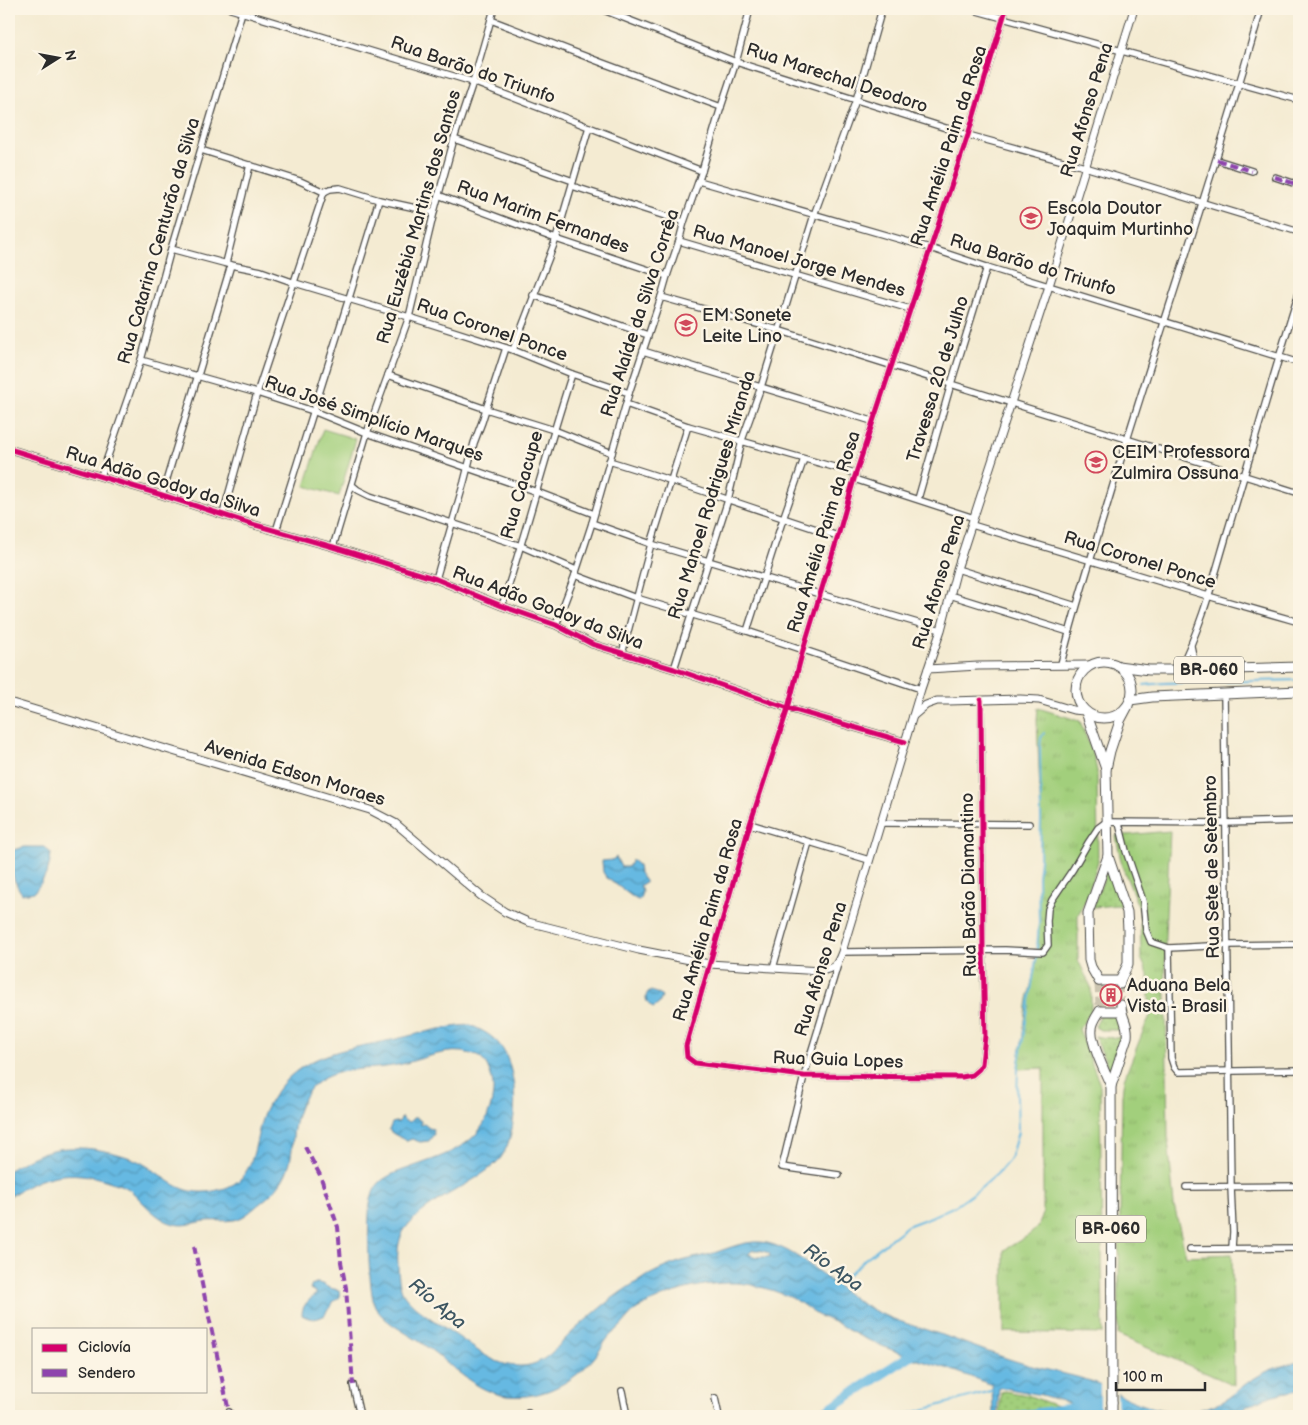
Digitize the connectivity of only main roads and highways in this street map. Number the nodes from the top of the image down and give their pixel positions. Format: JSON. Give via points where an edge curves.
{"nodes":[{"id":1,"x":1118,"y":666,"type":"junction"},
{"id":2,"x":1299,"y":667,"type":"edge"},
{"id":3,"x":1299,"y":692,"type":"edge"},
{"id":4,"x":1129,"y":703,"type":"junction"},
{"id":5,"x":1085,"y":711,"type":"junction"},
{"id":6,"x":1106,"y":769,"type":"junction"},
{"id":7,"x":1108,"y":856,"type":"junction"},
{"id":8,"x":1111,"y":1086,"type":"junction"},
{"id":9,"x":1112,"y":1416,"type":"edge"}],
"edges":[{"from":1,"to":2,"type":"main road","number":"BR-060","via":[[1149,670]]},
{"from":1,"to":4,"type":"main road","via":[[1132,684]]},
{"from":1,"to":5,"type":"main road","number":"BR-060","via":[[1105,662],[1091,665],[1080,675],[1076,682],[1076,698]]},
{"from":3,"to":4,"type":"main road","number":"BR-060","via":[[1152,697]]},
{"from":4,"to":5,"type":"main road","number":"BR-060","via":[[1122,712],[1108,718],[1092,716]]},
{"from":4,"to":6,"type":"main road","via":[[1120,721]]},
{"from":5,"to":6,"type":"main road"},
{"from":6,"to":7,"type":"main road"},
{"from":7,"to":7,"type":"main road","via":[[1088,912],[1089,960],[1100,983],[1120,983],[1129,957],[1127,912]]},
{"from":8,"to":8,"type":"main road","number":"BR-060","via":[[1127,1038],[1127,1022],[1120,1008],[1100,1008],[1093,1022],[1092,1039]]},
{"from":8,"to":9,"type":"main road","number":"BR-060"}]}
